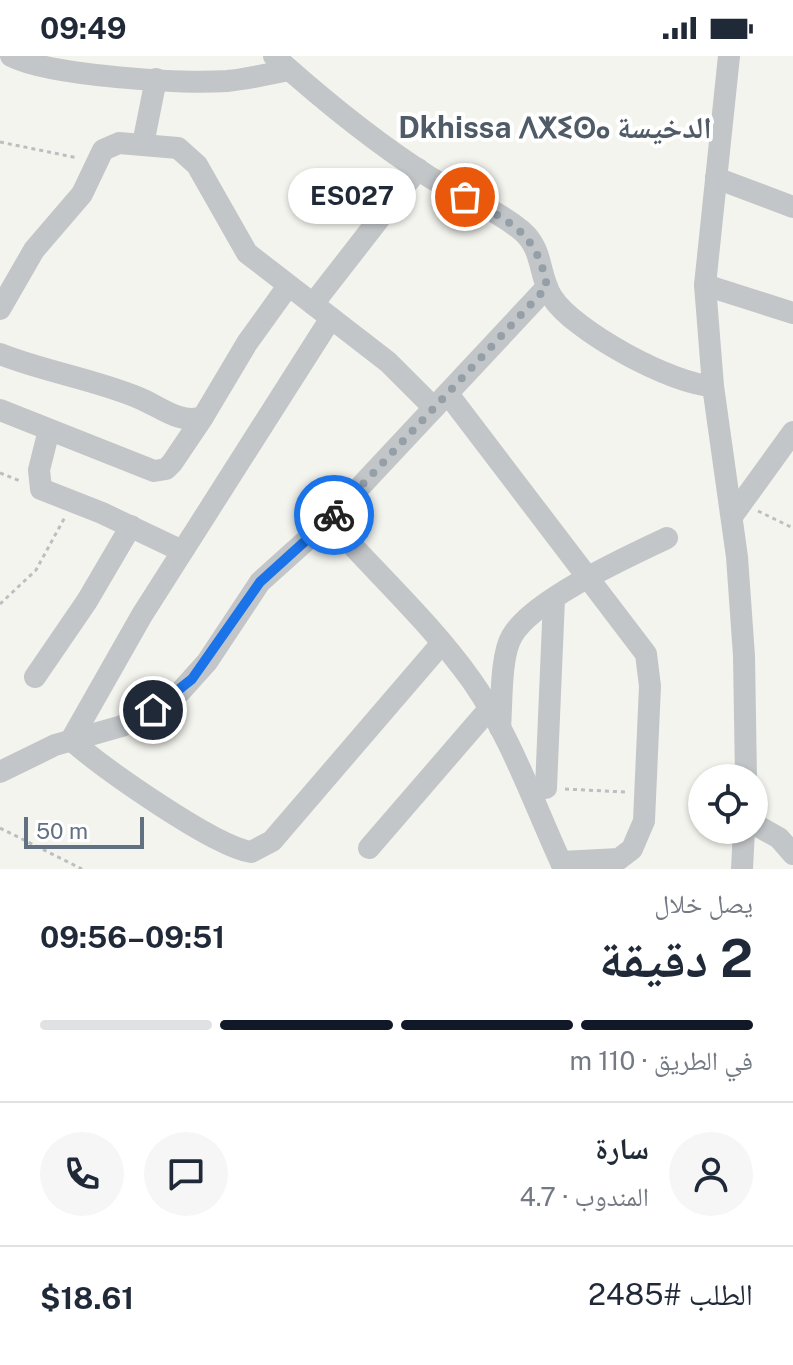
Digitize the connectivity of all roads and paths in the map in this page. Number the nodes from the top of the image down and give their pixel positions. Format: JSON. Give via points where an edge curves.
{"nodes":[{"id":1,"x":11,"y":56,"type":"edge"},
{"id":2,"x":729,"y":56,"type":"edge"},
{"id":3,"x":281,"y":63,"type":"edge"},
{"id":4,"x":156,"y":79,"type":"junction"},
{"id":5,"x":0,"y":142,"type":"edge"},
{"id":6,"x":143,"y":144,"type":"junction"},
{"id":7,"x":97,"y":162,"type":"junction"},
{"id":8,"x":418,"y":169,"type":"junction"},
{"id":9,"x":716,"y":178,"type":"junction"},
{"id":10,"x":793,"y":207,"type":"edge"},
{"id":11,"x":705,"y":285,"type":"junction"},
{"id":12,"x":288,"y":286,"type":"junction"},
{"id":13,"x":547,"y":287,"type":"junction"},
{"id":14,"x":313,"y":304,"type":"junction"},
{"id":15,"x":0,"y":309,"type":"edge"},
{"id":16,"x":793,"y":313,"type":"edge"},
{"id":17,"x":331,"y":318,"type":"junction"},
{"id":18,"x":0,"y":354,"type":"edge"},
{"id":19,"x":713,"y":386,"type":"junction"},
{"id":20,"x":441,"y":401,"type":"junction"},
{"id":21,"x":0,"y":410,"type":"edge"},
{"id":22,"x":203,"y":417,"type":"junction"},
{"id":23,"x":49,"y":430,"type":"junction"},
{"id":24,"x":791,"y":438,"type":"edge"},
{"id":25,"x":71,"y":502,"type":"junction"},
{"id":26,"x":738,"y":510,"type":"junction"},
{"id":27,"x":329,"y":520,"type":"junction"},
{"id":28,"x":131,"y":526,"type":"junction"},
{"id":29,"x":793,"y":528,"type":"edge"},
{"id":30,"x":667,"y":538,"type":"dead end"},
{"id":31,"x":182,"y":551,"type":"junction"},
{"id":32,"x":589,"y":579,"type":"junction"},
{"id":33,"x":554,"y":599,"type":"junction"},
{"id":34,"x":0,"y":604,"type":"edge"},
{"id":35,"x":442,"y":643,"type":"junction"},
{"id":36,"x":35,"y":677,"type":"dead end"},
{"id":37,"x":494,"y":718,"type":"junction"},
{"id":38,"x":71,"y":740,"type":"junction"},
{"id":39,"x":746,"y":764,"type":"edge"},
{"id":40,"x":0,"y":772,"type":"edge"},
{"id":41,"x":546,"y":788,"type":"joint"},
{"id":42,"x":643,"y":792,"type":"junction"},
{"id":43,"x":0,"y":828,"type":"edge"},
{"id":44,"x":768,"y":832,"type":"edge"},
{"id":45,"x":743,"y":844,"type":"edge"},
{"id":46,"x":369,"y":848,"type":"dead end"},
{"id":47,"x":793,"y":854,"type":"edge"},
{"id":48,"x":563,"y":865,"type":"edge"},
{"id":49,"x":82,"y":869,"type":"edge"},
{"id":50,"x":742,"y":869,"type":"edge"}],
"edges":[{"from":1,"to":4,"type":"street","via":[[59,70]]},
{"from":2,"to":9,"type":"street"},
{"from":3,"to":4,"type":"street","via":[[224,81]]},
{"from":3,"to":8,"type":"street"},
{"from":4,"to":6,"type":"street"},
{"from":5,"to":7,"type":"path"},
{"from":6,"to":7,"type":"street","via":[[112,144]]},
{"from":6,"to":12,"type":"street","via":[[178,148],[191,156],[247,253]]},
{"from":7,"to":15,"type":"street","via":[[82,194],[34,250]]},
{"from":8,"to":13,"type":"street","via":[[522,232],[539,255]]},
{"from":8,"to":14,"type":"street"},
{"from":9,"to":10,"type":"street"},
{"from":9,"to":11,"type":"street"},
{"from":11,"to":16,"type":"street"},
{"from":11,"to":19,"type":"street"},
{"from":12,"to":14,"type":"street"},
{"from":12,"to":22,"type":"street"},
{"from":13,"to":19,"type":"street","via":[[567,314],[627,354],[686,383]]},
{"from":13,"to":20,"type":"street"},
{"from":14,"to":17,"type":"street"},
{"from":17,"to":20,"type":"street"},
{"from":17,"to":31,"type":"street"},
{"from":18,"to":22,"type":"street","via":[[126,393],[182,419]]},
{"from":19,"to":26,"type":"street"},
{"from":20,"to":27,"type":"street"},
{"from":20,"to":32,"type":"street"},
{"from":21,"to":23,"type":"street"},
{"from":22,"to":23,"type":"street","via":[[161,471],[146,470]]},
{"from":23,"to":25,"type":"street","via":[[39,488]]},
{"from":24,"to":26,"type":"street"},
{"from":25,"to":28,"type":"street"},
{"from":25,"to":34,"type":"path","via":[[36,570]]},
{"from":26,"to":29,"type":"path"},
{"from":26,"to":39,"type":"street"},
{"from":27,"to":35,"type":"street"},
{"from":27,"to":38,"type":"street","via":[[260,582],[207,662],[180,692],[122,726]]},
{"from":28,"to":31,"type":"street"},
{"from":28,"to":36,"type":"street"},
{"from":30,"to":32,"type":"street"},
{"from":31,"to":38,"type":"street"},
{"from":32,"to":33,"type":"street"},
{"from":32,"to":42,"type":"street","via":[[646,654],[650,686]]},
{"from":33,"to":37,"type":"street","via":[[512,636]]},
{"from":33,"to":41,"type":"street"},
{"from":35,"to":37,"type":"street"},
{"from":35,"to":38,"type":"street","via":[[272,841],[251,852],[230,846],[118,777]]},
{"from":37,"to":46,"type":"street"},
{"from":37,"to":48,"type":"street"},
{"from":38,"to":40,"type":"street"},
{"from":41,"to":42,"type":"path"},
{"from":42,"to":48,"type":"street","via":[[641,830],[626,855]]},
{"from":43,"to":49,"type":"path"},
{"from":44,"to":47,"type":"street"},
{"from":45,"to":50,"type":"street"}]}
